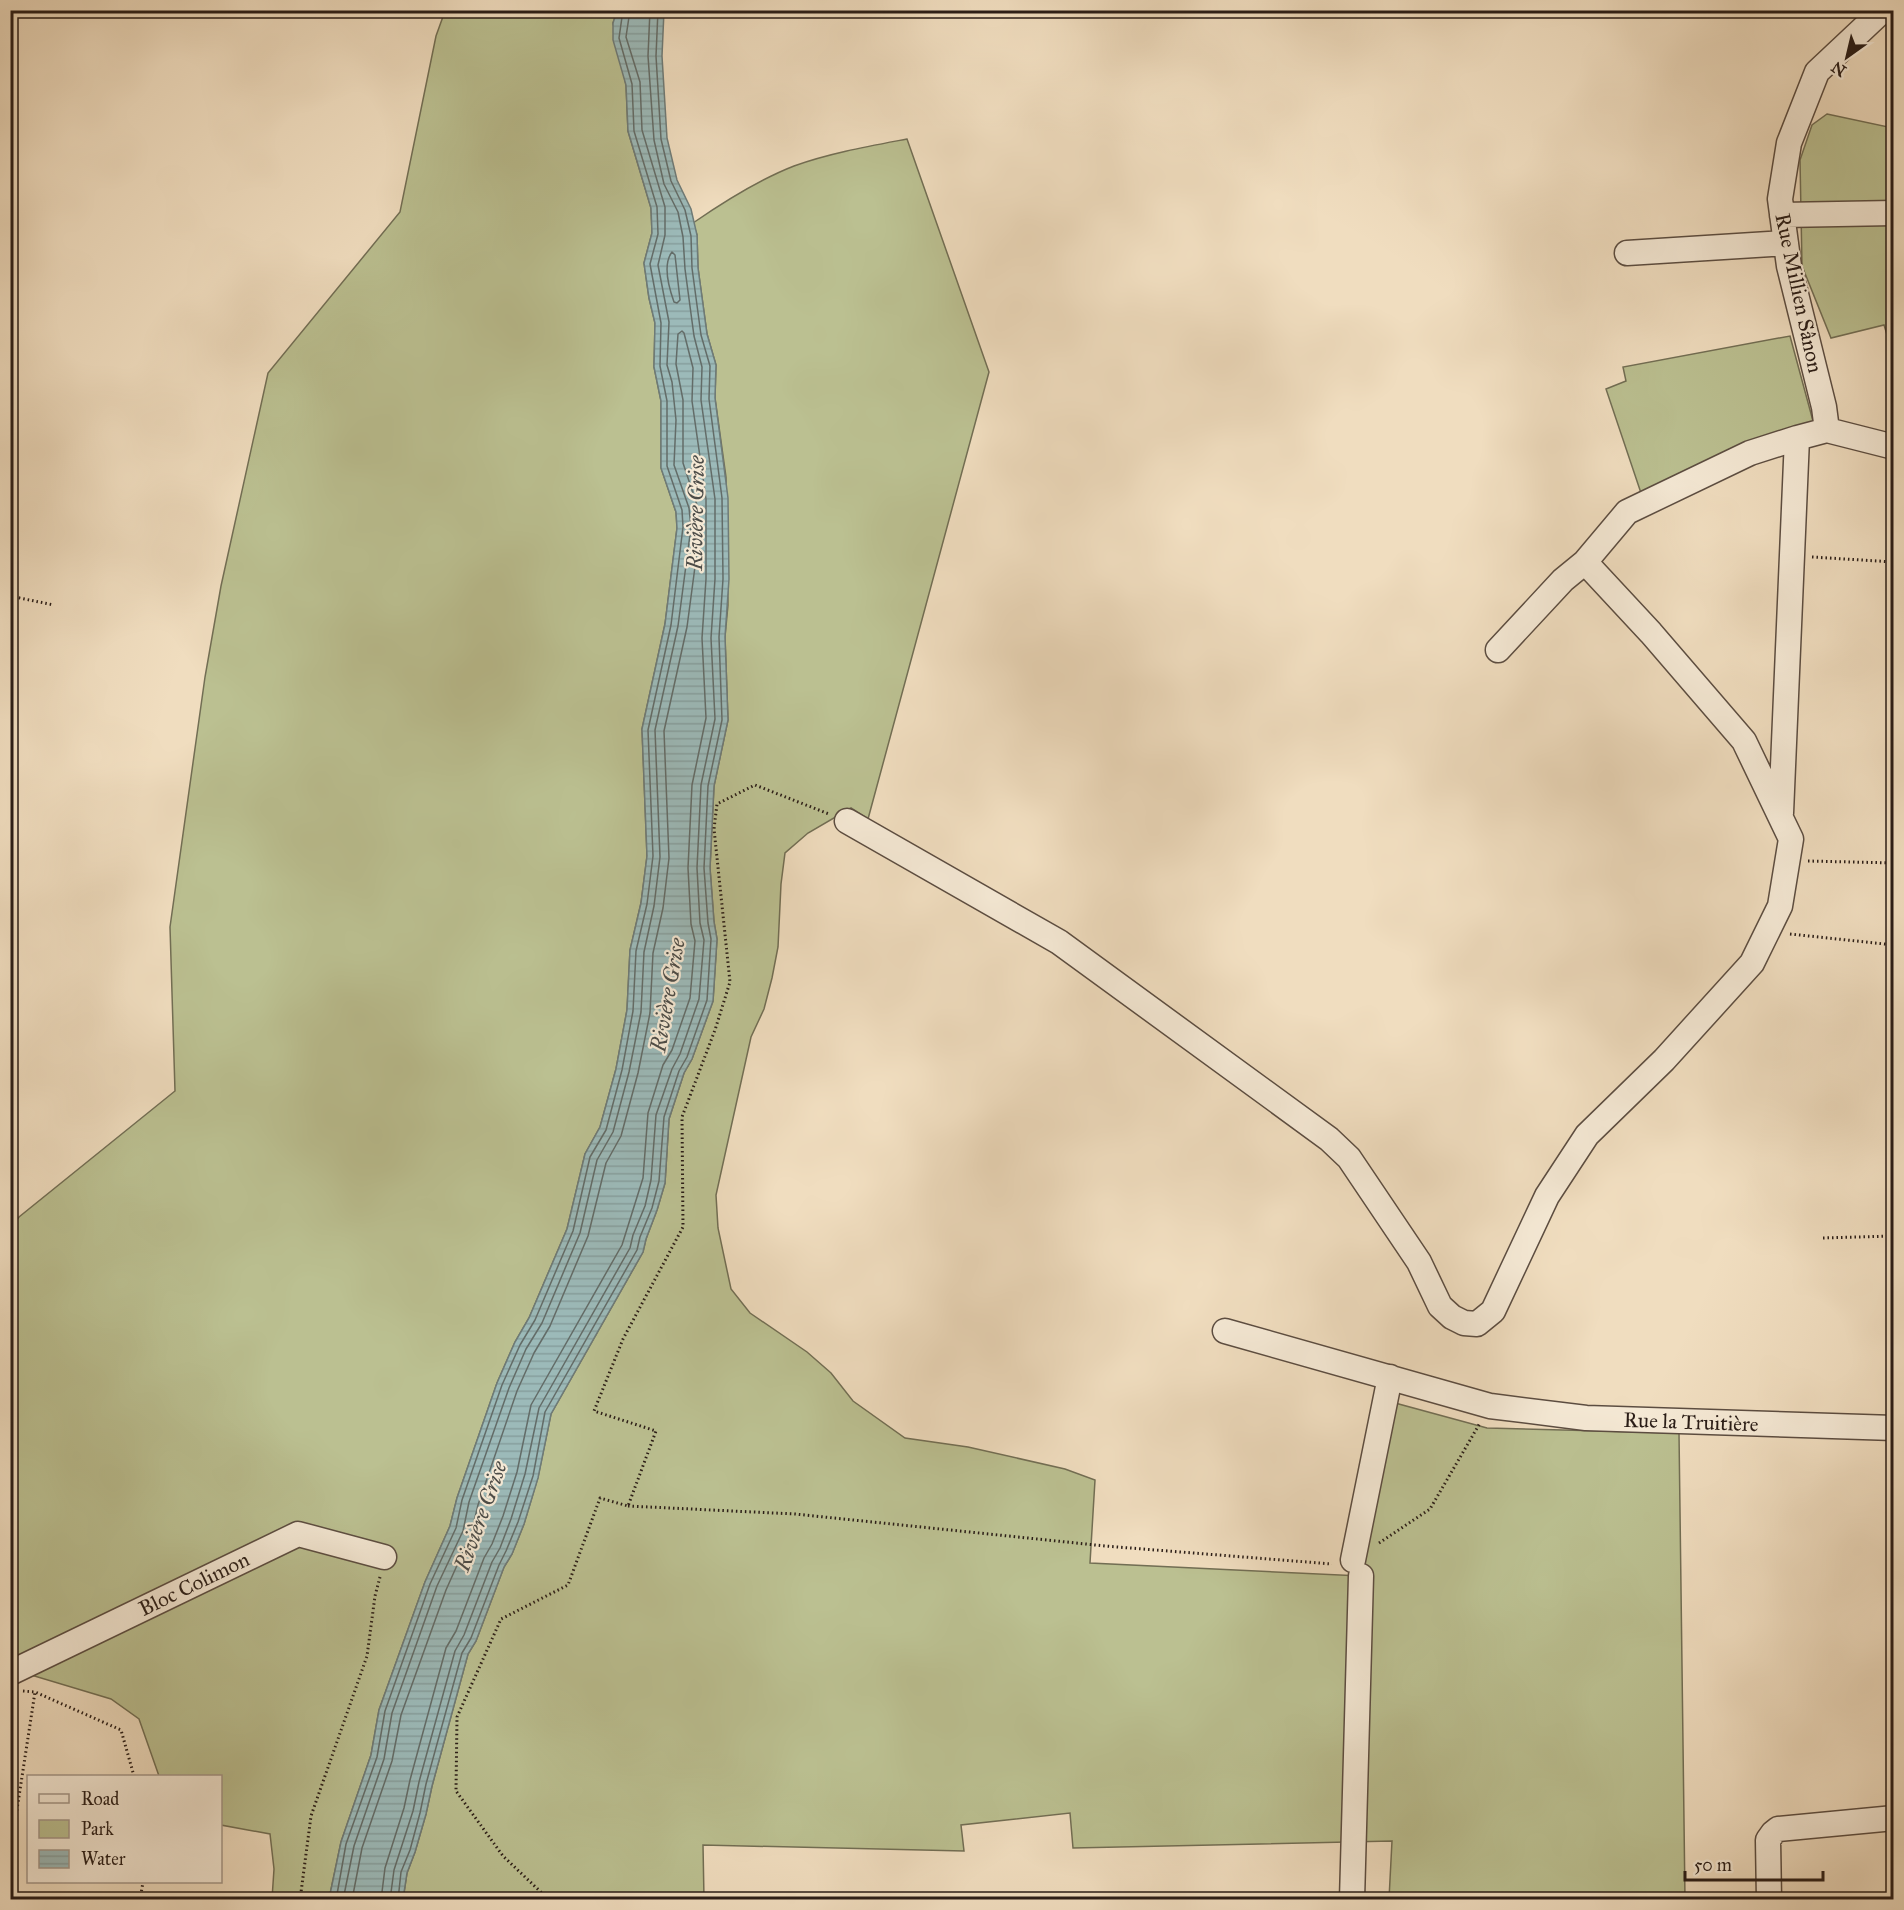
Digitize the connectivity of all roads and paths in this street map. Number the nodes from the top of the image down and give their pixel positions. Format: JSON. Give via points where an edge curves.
{"nodes":[{"id":1,"x":1884,"y":10,"type":"edge"},
{"id":2,"x":1893,"y":213,"type":"edge"},
{"id":3,"x":1782,"y":215,"type":"junction"},
{"id":4,"x":1786,"y":243,"type":"junction"},
{"id":5,"x":1627,"y":253,"type":"dead end"},
{"id":6,"x":1827,"y":430,"type":"junction"},
{"id":7,"x":1797,"y":438,"type":"junction"},
{"id":8,"x":1893,"y":447,"type":"edge"},
{"id":9,"x":1792,"y":556,"type":"junction"},
{"id":10,"x":1586,"y":562,"type":"junction"},
{"id":11,"x":1893,"y":562,"type":"edge"},
{"id":12,"x":10,"y":596,"type":"edge"},
{"id":13,"x":54,"y":605,"type":"dead end"},
{"id":14,"x":1498,"y":650,"type":"dead end"},
{"id":15,"x":1781,"y":818,"type":"junction"},
{"id":16,"x":847,"y":821,"type":"joint"},
{"id":17,"x":1788,"y":860,"type":"junction"},
{"id":18,"x":1893,"y":863,"type":"edge"},
{"id":19,"x":1767,"y":932,"type":"junction"},
{"id":20,"x":1893,"y":945,"type":"edge"},
{"id":21,"x":1893,"y":1236,"type":"edge"},
{"id":22,"x":1823,"y":1238,"type":"dead end"},
{"id":23,"x":1225,"y":1331,"type":"dead end"},
{"id":24,"x":1390,"y":1377,"type":"junction"},
{"id":25,"x":1490,"y":1406,"type":"junction"},
{"id":26,"x":1893,"y":1428,"type":"edge"},
{"id":27,"x":628,"y":1506,"type":"junction"},
{"id":28,"x":384,"y":1557,"type":"dead end"},
{"id":29,"x":1357,"y":1568,"type":"junction"},
{"id":30,"x":375,"y":1596,"type":"dead end"},
{"id":31,"x":15,"y":1682,"type":"edge"},
{"id":32,"x":35,"y":1692,"type":"junction"},
{"id":33,"x":134,"y":1775,"type":"edge"},
{"id":34,"x":1893,"y":1818,"type":"edge"},
{"id":35,"x":10,"y":1855,"type":"edge"},
{"id":36,"x":143,"y":1883,"type":"edge"},
{"id":37,"x":140,"y":1899,"type":"edge"},
{"id":38,"x":300,"y":1899,"type":"edge"},
{"id":39,"x":542,"y":1899,"type":"edge"},
{"id":40,"x":1352,"y":1899,"type":"edge"},
{"id":41,"x":1769,"y":1899,"type":"edge"}],
"edges":[{"from":1,"to":3,"type":"street","name":"Rue Millien Sânon","via":[[1817,72],[1789,143],[1780,199]]},
{"from":2,"to":3,"type":"street"},
{"from":3,"to":4,"type":"street","name":"Rue Millien Sânon"},
{"from":4,"to":5,"type":"street"},
{"from":4,"to":6,"type":"street","name":"Rue Millien Sânon"},
{"from":6,"to":7,"type":"street"},
{"from":6,"to":8,"type":"street"},
{"from":7,"to":9,"type":"street"},
{"from":7,"to":10,"type":"street","via":[[1750,453],[1627,512]]},
{"from":9,"to":11,"type":"path"},
{"from":9,"to":15,"type":"street"},
{"from":10,"to":14,"type":"street","via":[[1563,580]]},
{"from":10,"to":15,"type":"street","via":[[1744,741]]},
{"from":12,"to":13,"type":"path"},
{"from":15,"to":17,"type":"street","via":[[1791,840]]},
{"from":16,"to":19,"type":"street","via":[[1059,942],[1329,1139],[1348,1158],[1419,1262],[1440,1306],[1464,1323],[1477,1324],[1493,1311],[1547,1196],[1587,1135],[1664,1060],[1752,963]]},
{"from":16,"to":27,"type":"path","via":[[755,785],[717,804],[714,829],[730,982],[682,1117],[683,1227],[623,1339],[594,1411],[656,1431]]},
{"from":17,"to":18,"type":"path"},
{"from":17,"to":19,"type":"street","via":[[1780,906]]},
{"from":19,"to":20,"type":"path"},
{"from":21,"to":22,"type":"path"},
{"from":23,"to":24,"type":"street","name":"Rue la Truitière"},
{"from":24,"to":25,"type":"street","name":"Rue la Truitière"},
{"from":24,"to":29,"type":"street"},
{"from":25,"to":26,"type":"street","name":"Rue la Truitière","via":[[1586,1418]]},
{"from":25,"to":29,"type":"path","via":[[1430,1509]]},
{"from":27,"to":29,"type":"path","via":[[795,1514]]},
{"from":27,"to":39,"type":"path","via":[[600,1498],[568,1585],[501,1619],[458,1717],[456,1791],[503,1856],[544,1895]]},
{"from":28,"to":31,"type":"street","name":"Bloc Colimon","via":[[298,1534]]},
{"from":29,"to":40,"type":"street"},
{"from":30,"to":38,"type":"path","via":[[367,1656],[311,1816]]},
{"from":31,"to":32,"type":"path"},
{"from":32,"to":33,"type":"path","via":[[121,1730]]},
{"from":32,"to":35,"type":"path"},
{"from":34,"to":41,"type":"street","via":[[1778,1829],[1768,1840]]},
{"from":36,"to":37,"type":"path"}]}
